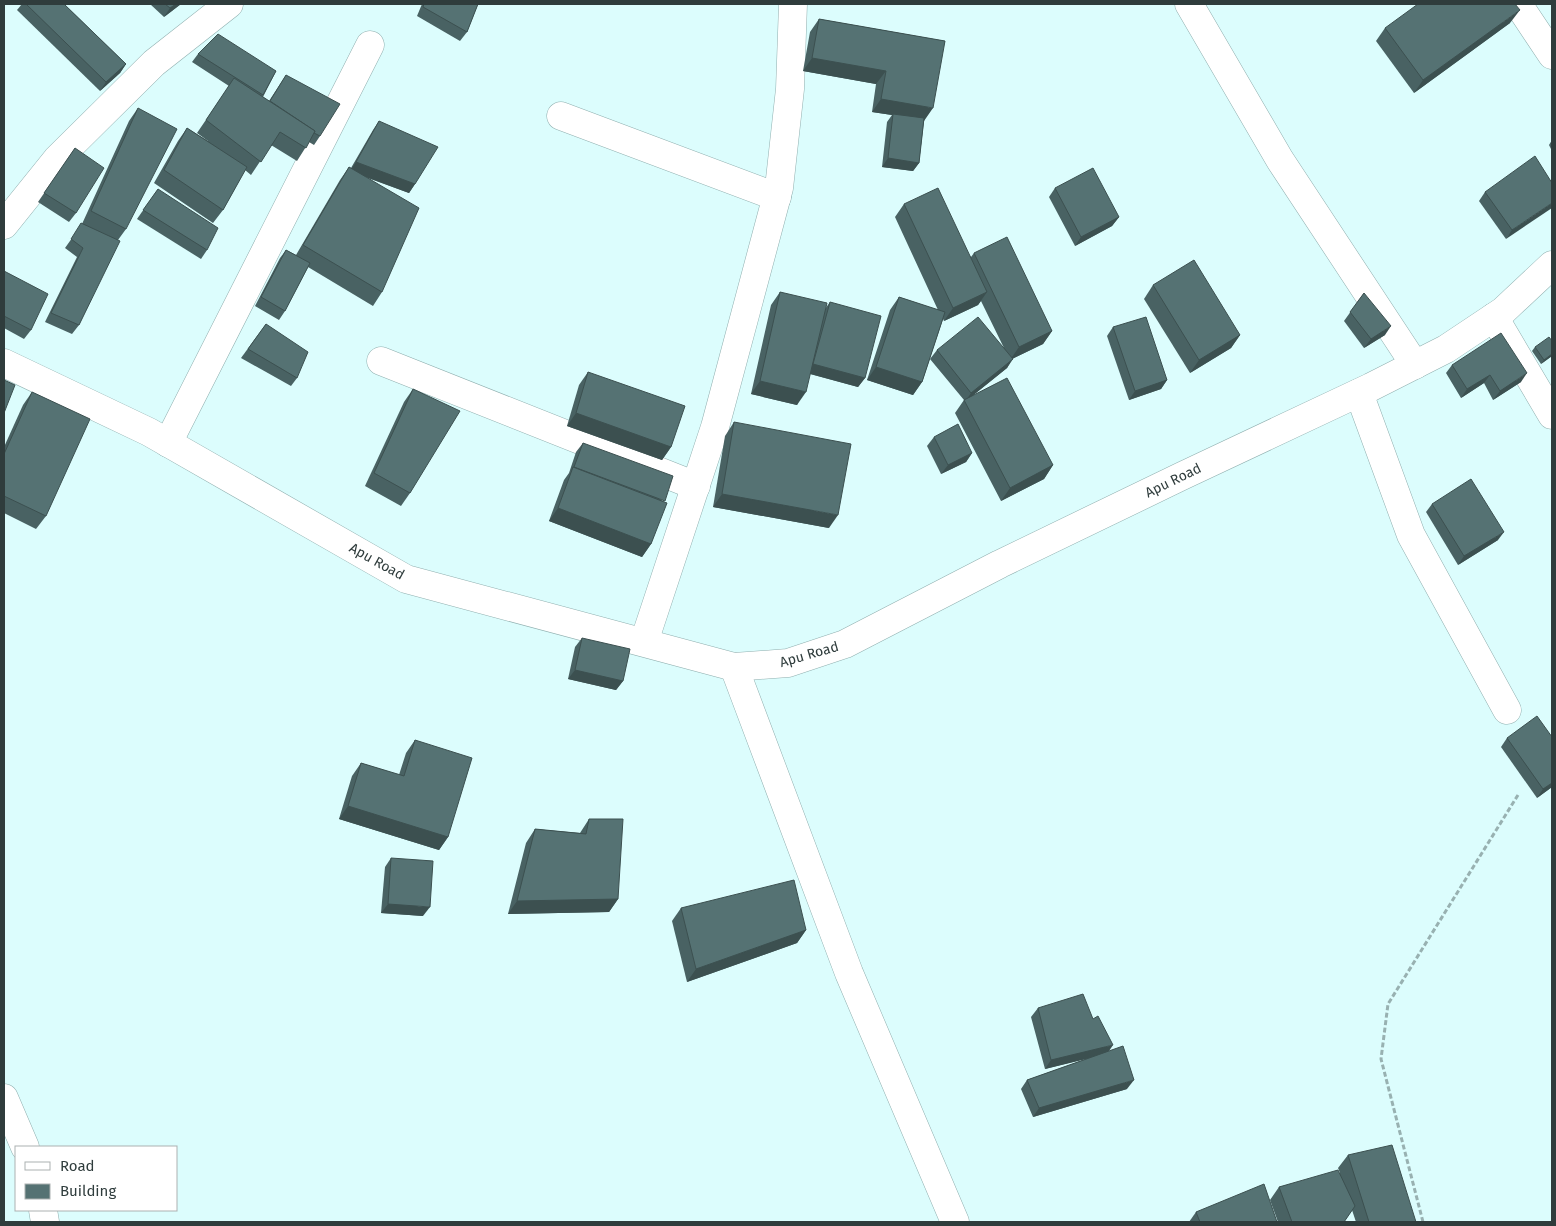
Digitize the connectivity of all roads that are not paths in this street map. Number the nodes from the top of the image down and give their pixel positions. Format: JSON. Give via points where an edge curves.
{"nodes":[{"id":1,"x":229,"y":4,"type":"edge"},
{"id":2,"x":793,"y":4,"type":"edge"},
{"id":3,"x":1189,"y":4,"type":"edge"},
{"id":4,"x":1518,"y":4,"type":"edge"},
{"id":5,"x":370,"y":45,"type":"dead end"},
{"id":6,"x":1552,"y":55,"type":"edge"},
{"id":7,"x":561,"y":116,"type":"dead end"},
{"id":8,"x":777,"y":197,"type":"junction"},
{"id":9,"x":4,"y":225,"type":"edge"},
{"id":10,"x":1552,"y":265,"type":"edge"},
{"id":11,"x":1494,"y":317,"type":"junction"},
{"id":12,"x":381,"y":361,"type":"dead end"},
{"id":13,"x":4,"y":363,"type":"edge"},
{"id":14,"x":1414,"y":365,"type":"junction"},
{"id":15,"x":1359,"y":393,"type":"junction"},
{"id":16,"x":1552,"y":415,"type":"edge"},
{"id":17,"x":168,"y":443,"type":"junction"},
{"id":18,"x":696,"y":486,"type":"junction"},
{"id":19,"x":644,"y":642,"type":"junction"},
{"id":20,"x":734,"y":667,"type":"junction"},
{"id":21,"x":1507,"y":710,"type":"dead end"},
{"id":22,"x":4,"y":1098,"type":"edge"},
{"id":23,"x":24,"y":1146,"type":"edge"},
{"id":24,"x":955,"y":1222,"type":"edge"}],
"edges":[{"from":1,"to":9,"type":"street","via":[[154,63],[57,159]]},
{"from":2,"to":8,"type":"street","via":[[790,89]]},
{"from":3,"to":14,"type":"street","via":[[1280,160]]},
{"from":4,"to":6,"type":"street"},
{"from":5,"to":17,"type":"street"},
{"from":7,"to":8,"type":"street"},
{"from":8,"to":18,"type":"street"},
{"from":10,"to":11,"type":"street","name":"Apu Road"},
{"from":11,"to":14,"type":"street","name":"Apu Road","via":[[1446,349]]},
{"from":11,"to":16,"type":"street"},
{"from":12,"to":18,"type":"street"},
{"from":13,"to":17,"type":"street","name":"Apu Road"},
{"from":14,"to":15,"type":"street","name":"Apu Road"},
{"from":15,"to":20,"type":"street","name":"Apu Road","via":[[1034,547],[845,644],[788,663]]},
{"from":15,"to":21,"type":"street","via":[[1411,535]]},
{"from":17,"to":19,"type":"street","name":"Apu Road","via":[[406,579]]},
{"from":18,"to":19,"type":"street"},
{"from":19,"to":20,"type":"street","name":"Apu Road"},
{"from":20,"to":24,"type":"street","via":[[849,973]]},
{"from":22,"to":23,"type":"street"}]}
